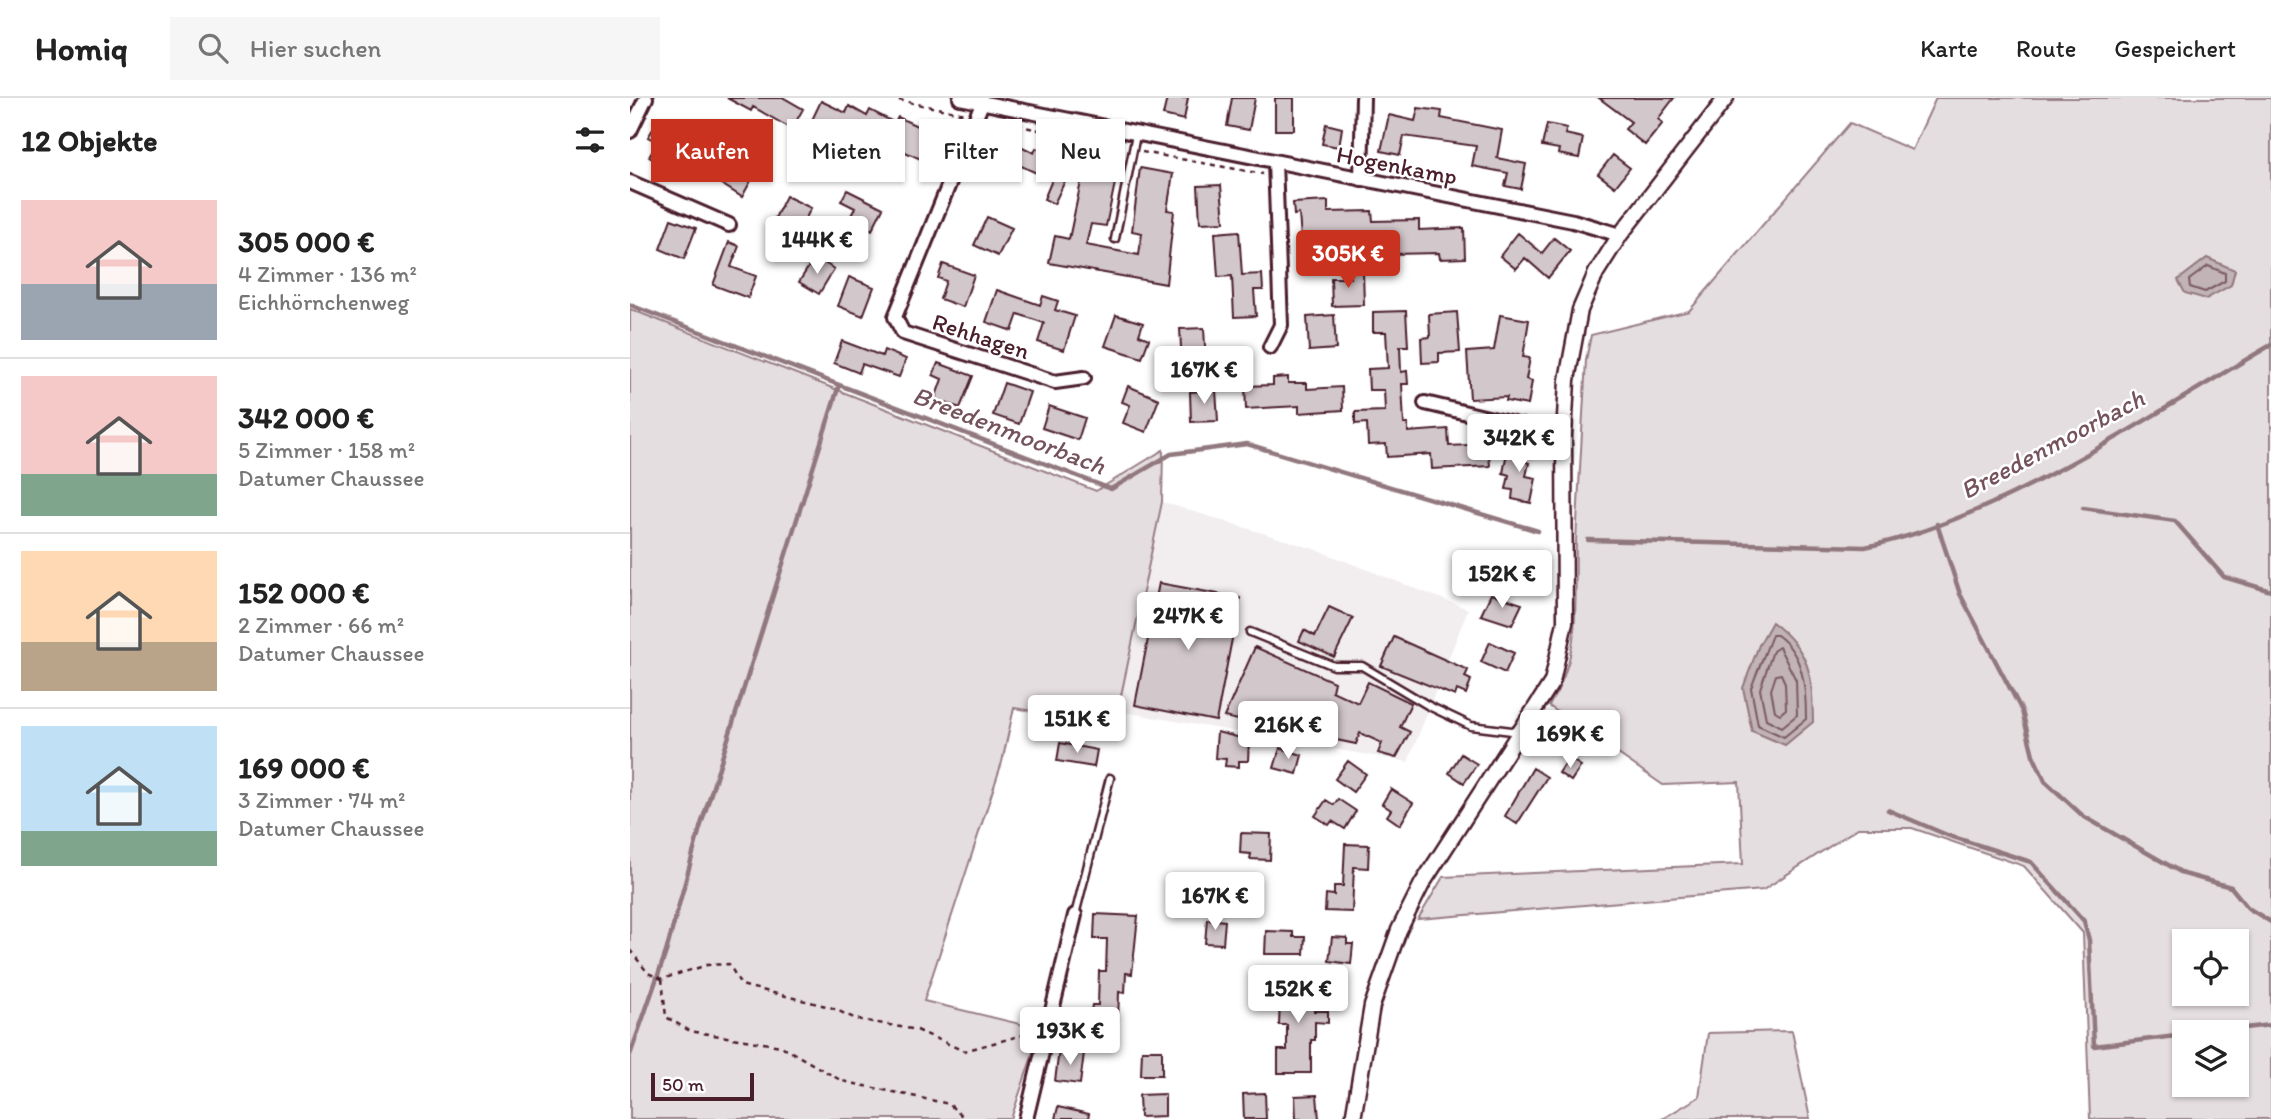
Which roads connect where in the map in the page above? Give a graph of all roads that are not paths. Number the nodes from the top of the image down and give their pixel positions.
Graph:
1 (646, 98) edge
2 (960, 98) edge
3 (1363, 98) edge
4 (1726, 98) edge
5 (982, 103) junction
6 (1016, 104) edge
7 (630, 131) edge
8 (1136, 135) junction
9 (1275, 162) junction
10 (1361, 179) junction
11 (630, 182) edge
12 (730, 225) dead end
13 (1620, 235) junction
14 (1115, 239) dead end
15 (1270, 346) dead end
16 (1084, 378) dead end
17 (1425, 403) dead end
18 (1564, 436) junction
19 (1250, 632) dead end
20 (1522, 733) junction
21 (1110, 778) dead end
22 (1075, 915) joint
23 (1026, 1119) edge
24 (1353, 1119) edge

1 - 7 street
2 - 5 street, Hogenkamp
3 - 10 street
4 - 13 street
5 - 6 street, Hogenkamp
5 - 16 street, Rehhagen
6 - 8 street, Hogenkamp
8 - 9 street, Hogenkamp
8 - 14 lane
9 - 10 street, Hogenkamp
9 - 15 street
10 - 13 street, Hogenkamp
11 - 12 street
13 - 18 street
17 - 18 street
18 - 20 street
19 - 20 lane
20 - 24 street
21 - 22 lane
22 - 23 street

